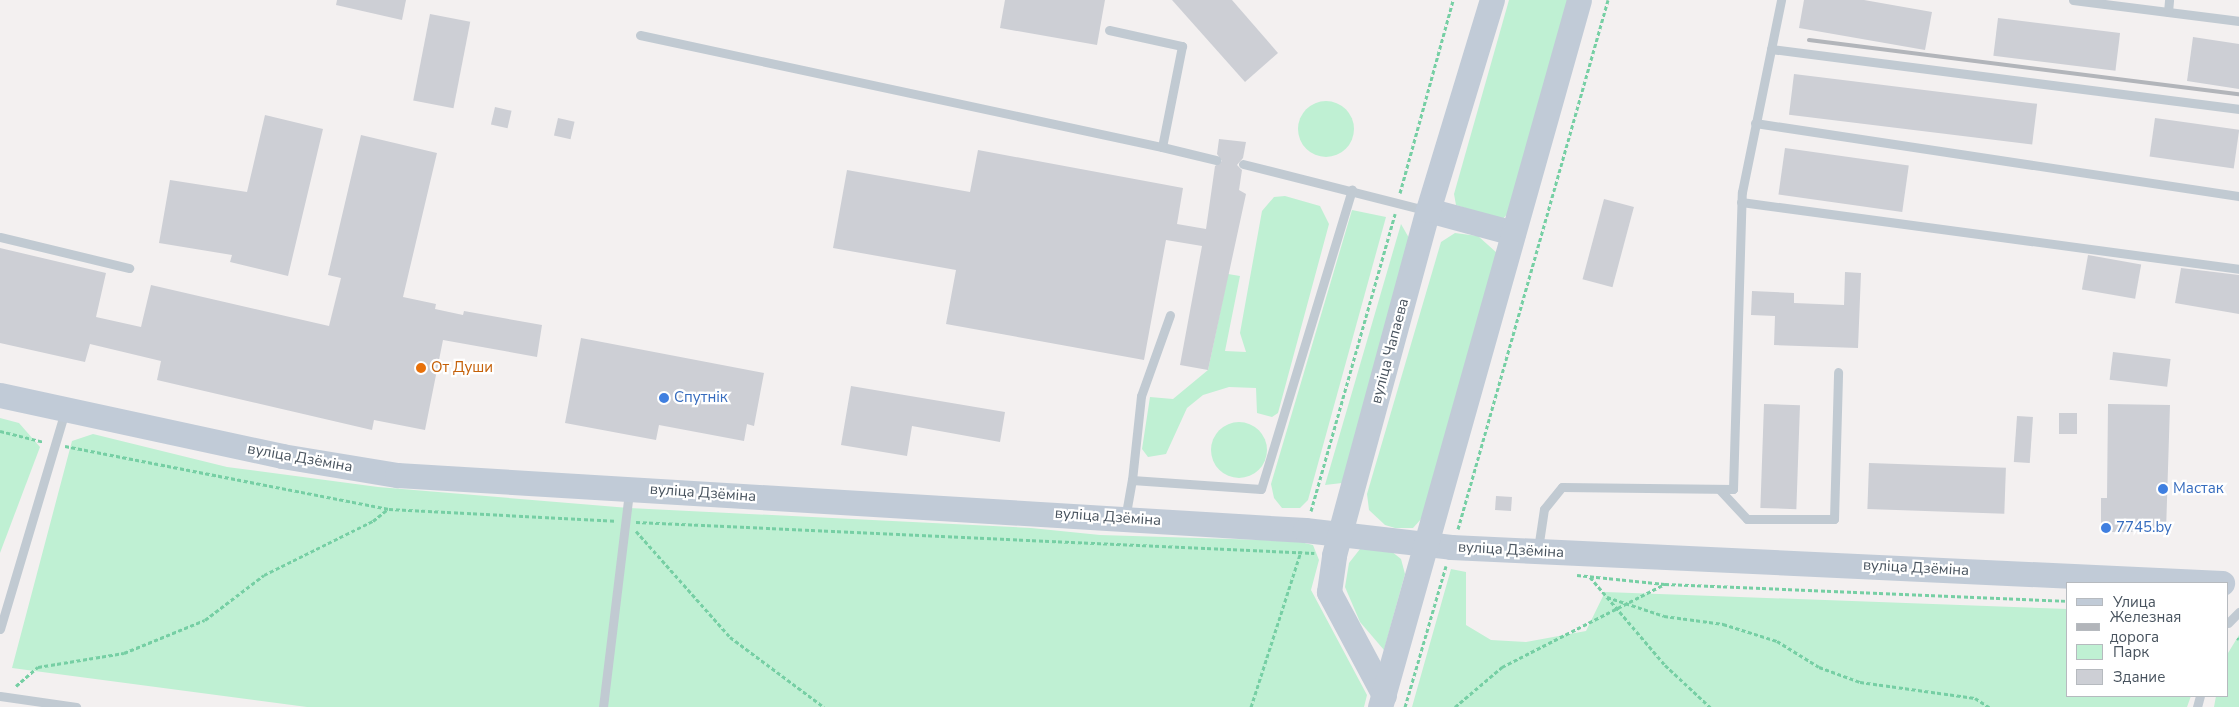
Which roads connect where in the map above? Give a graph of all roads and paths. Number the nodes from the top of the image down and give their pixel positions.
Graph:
1 (1453, 0) edge
2 (1492, 0) edge
3 (1579, 0) edge
4 (1608, 0) edge
5 (1781, 0) edge
6 (2073, 0) edge
7 (2169, 0) edge
8 (2168, 12) junction
9 (2239, 21) edge
10 (1109, 30) dead end
11 (640, 35) dead end
12 (1771, 49) junction
13 (2239, 109) edge
14 (1755, 123) junction
15 (1162, 147) junction
16 (1216, 160) dead end
17 (1242, 164) dead end
18 (1352, 190) junction
19 (2239, 196) edge
20 (1741, 202) junction
21 (1397, 204) junction
22 (1428, 210) junction
23 (1513, 233) junction
24 (0, 237) edge
25 (129, 268) dead end
26 (2239, 269) edge
27 (1170, 315) dead end
28 (1838, 372) dead end
29 (0, 395) edge
30 (66, 411) junction
31 (0, 431) edge
32 (56, 444) junction
33 (1132, 480) junction
34 (629, 488) junction
35 (1719, 489) junction
36 (388, 509) junction
37 (1126, 518) junction
38 (627, 521) junction
39 (1303, 541) junction
40 (1337, 544) junction
41 (1433, 550) junction
42 (1538, 552) junction
43 (1571, 574) dead end
44 (1590, 576) junction
45 (2160, 582) edge
46 (1665, 584) junction
47 (1607, 597) junction
48 (2066, 601) edge
49 (1630, 605) junction
50 (1617, 611) junction
51 (2239, 612) edge
52 (2229, 623) edge
53 (0, 629) edge
54 (1, 697) edge
55 (1390, 703) edge
56 (76, 707) edge
57 (603, 707) edge
58 (824, 707) edge
59 (1250, 707) edge
60 (1455, 707) edge
61 (1710, 707) edge
62 (1989, 707) edge

1 - 21 path
2 - 22 main road, вуліца Чапаева
3 - 23 main road
4 - 41 path
5 - 12 lane
6 - 8 lane
7 - 8 lane
8 - 9 lane
10 - 15 lane
11 - 15 lane
12 - 13 lane
12 - 14 lane
14 - 19 lane
14 - 20 lane
15 - 16 lane
17 - 18 lane
18 - 21 lane
18 - 33 lane
20 - 26 lane
20 - 35 lane
21 - 22 lane
21 - 39 path
22 - 23 main road
22 - 40 main road, вуліца Чапаева
23 - 41 main road
24 - 25 lane
27 - 33 lane
28 - 35 lane
29 - 30 main road, вуліца Дзёміна
30 - 32 lane
30 - 34 main road, вуліца Дзёміна
31 - 32 path
32 - 36 path
32 - 53 lane
33 - 37 lane
34 - 37 main road, вуліца Дзёміна
34 - 38 lane
35 - 42 lane
36 - 38 path
36 - 54 path
37 - 39 main road, вуліца Дзёміна
38 - 39 path
38 - 57 lane
38 - 58 path
39 - 40 main road, вуліца Дзёміна
39 - 40 path
39 - 59 path
40 - 41 main road, вуліца Дзёміна
40 - 55 main road, вуліца Чапаева
41 - 42 main road, вуліца Дзёміна
41 - 55 main road
41 - 55 path
42 - 45 main road, вуліца Дзёміна
43 - 44 path
44 - 46 path
44 - 47 path
46 - 48 path
46 - 49 path
47 - 49 path
47 - 50 path
49 - 50 path
49 - 62 path
50 - 60 path
50 - 61 path
51 - 52 lane
54 - 56 lane

